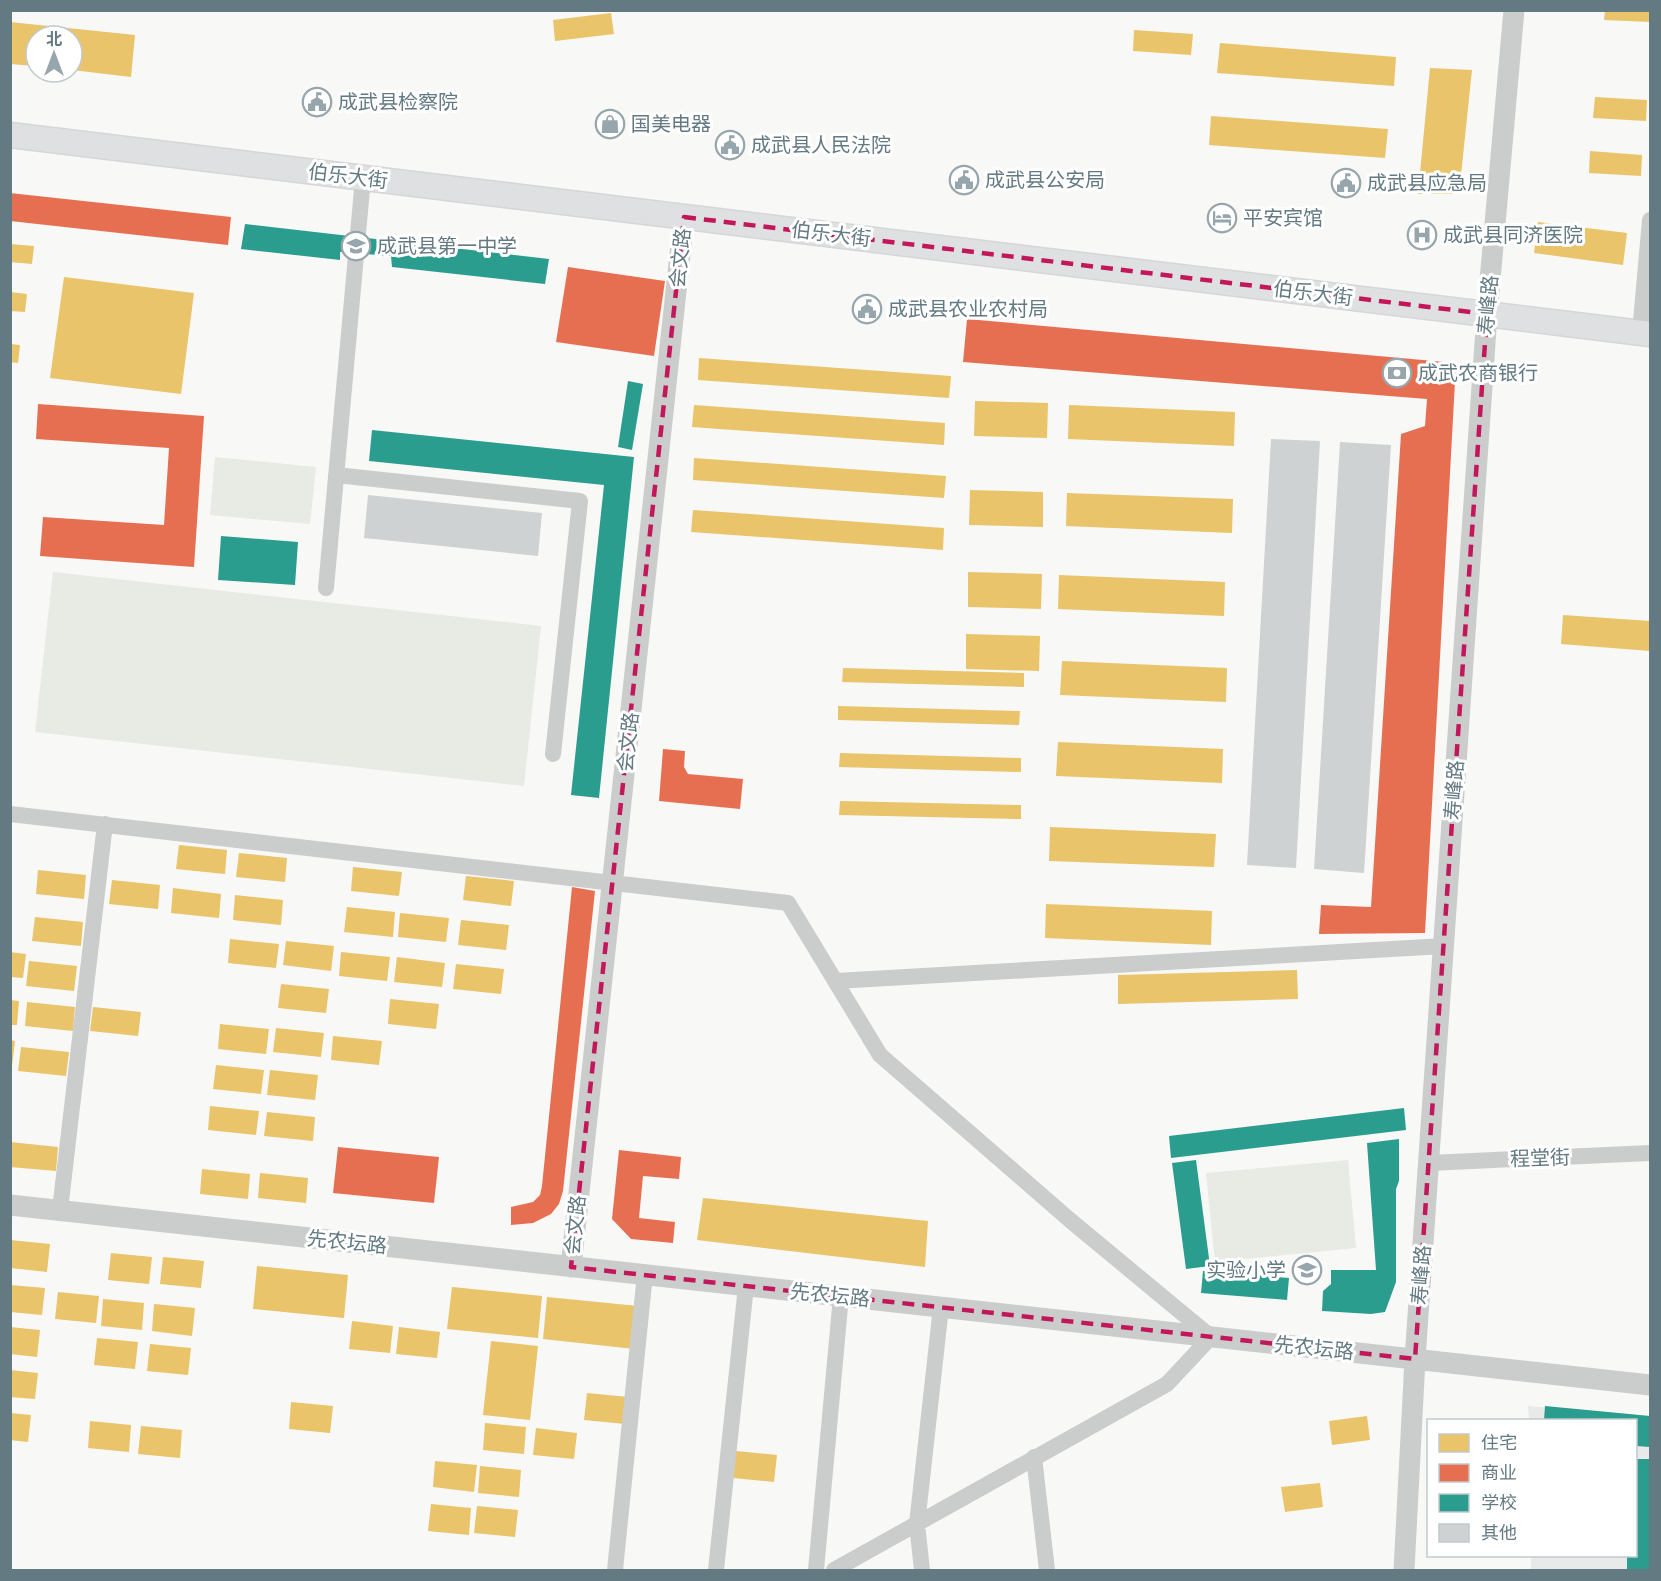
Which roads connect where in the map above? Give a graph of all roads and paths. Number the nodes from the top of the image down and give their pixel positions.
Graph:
1 (1514, 10) edge
2 (10, 135) edge
3 (363, 178) junction
4 (684, 217) junction
5 (1650, 220) edge
6 (1487, 314) junction
7 (1645, 333) edge
8 (336, 474) junction
9 (326, 588) dead end
10 (553, 754) dead end
11 (10, 814) edge
12 (105, 824) junction
13 (613, 881) junction
14 (1444, 946) junction
15 (836, 981) junction
16 (1650, 1154) edge
17 (1429, 1163) junction
18 (10, 1205) edge
19 (60, 1210) junction
20 (571, 1266) junction
21 (645, 1275) junction
22 (746, 1286) junction
23 (842, 1296) junction
24 (941, 1307) junction
25 (1211, 1337) junction
26 (1415, 1359) junction
27 (1650, 1385) edge
28 (1034, 1457) junction
29 (917, 1524) junction
30 (615, 1570) edge
31 (716, 1570) edge
32 (816, 1570) edge
33 (834, 1570) edge
34 (922, 1570) edge
35 (1047, 1570) edge
36 (1404, 1570) edge

1 - 6 street, 寿峰路
2 - 3 main road, 伯乐大街
3 - 4 main road, 伯乐大街
3 - 8 street
4 - 6 main road, 伯乐大街
4 - 13 street, 会文路
5 - 7 street
6 - 7 main road, 伯乐大街
6 - 14 street, 寿峰路
8 - 9 street
8 - 10 street
11 - 12 street
12 - 13 street
12 - 19 street
13 - 15 street
13 - 20 street, 会文路
14 - 15 street
14 - 17 street, 寿峰路
15 - 25 street
16 - 17 street, 程堂街
17 - 26 street, 寿峰路
18 - 19 street, 先农坛路
19 - 20 street, 先农坛路
20 - 21 street, 先农坛路
21 - 22 street, 先农坛路
21 - 30 street
22 - 23 street, 先农坛路
22 - 31 street
23 - 24 street, 先农坛路
23 - 32 street
24 - 25 street, 先农坛路
24 - 29 street
25 - 26 street, 先农坛路
25 - 28 street
26 - 27 street, 先农坛路
26 - 36 street, 寿峰路
28 - 29 street
28 - 35 street
29 - 33 street
29 - 34 street

